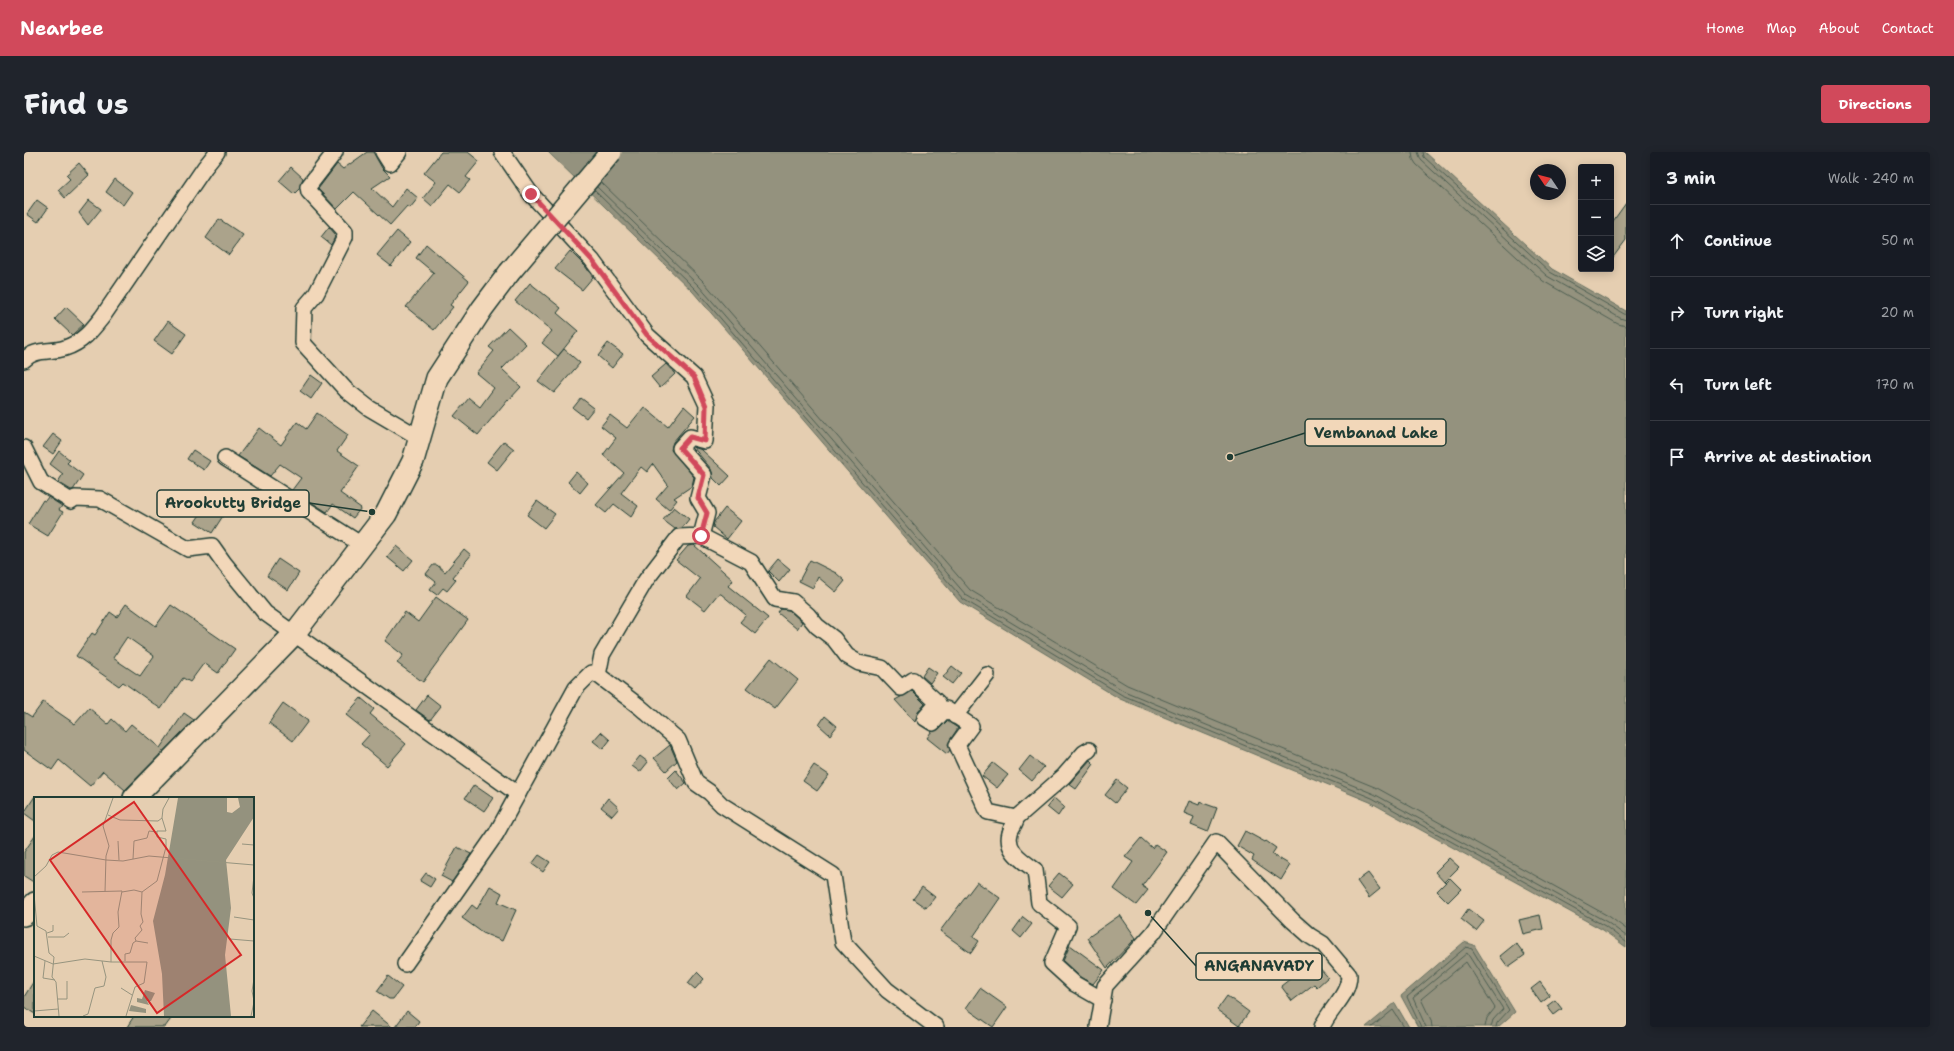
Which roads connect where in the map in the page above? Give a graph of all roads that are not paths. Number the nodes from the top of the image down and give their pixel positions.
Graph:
1 (217, 152) edge
2 (335, 152) edge
3 (383, 152) edge
4 (399, 152) edge
5 (502, 152) edge
6 (611, 152) edge
7 (24, 360) edge
8 (420, 438) junction
9 (24, 448) edge
10 (225, 458) dead end
11 (701, 536) junction
12 (362, 545) junction
13 (294, 634) junction
14 (598, 675) junction
15 (987, 675) dead end
16 (955, 716) junction
17 (1089, 750) dead end
18 (518, 794) junction
19 (135, 797) edge
20 (1016, 818) junction
21 (34, 904) edge
22 (24, 915) edge
23 (405, 964) dead end
24 (1103, 1000) junction
25 (936, 1027) edge
26 (1098, 1027) edge
27 (1322, 1027) edge

1 - 7 street
2 - 8 street
3 - 4 street
5 - 11 street
6 - 8 main road, bridge
8 - 12 main road
9 - 13 street
10 - 12 street
11 - 14 street
11 - 16 street
12 - 13 main road
13 - 18 street
13 - 19 main road
14 - 18 street
14 - 25 street
15 - 16 street
16 - 20 street
17 - 20 street
18 - 23 street
20 - 24 street
21 - 22 main road
24 - 26 street
24 - 27 street

